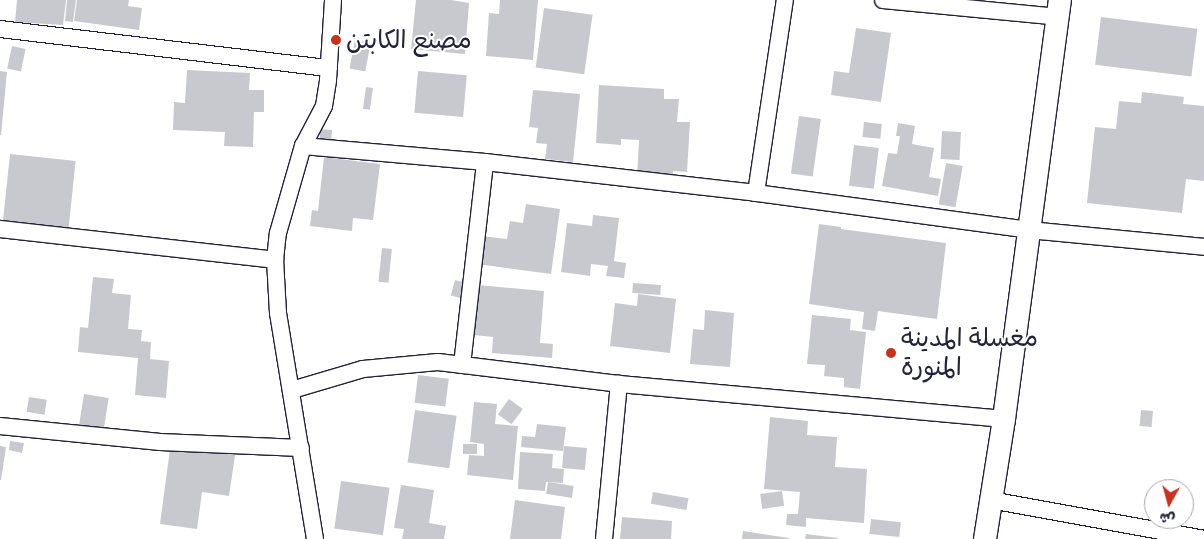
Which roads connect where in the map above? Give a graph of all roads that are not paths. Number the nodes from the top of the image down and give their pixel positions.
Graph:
1 (333, 0) edge
2 (785, 0) edge
3 (883, 0) edge
4 (1059, 8) edge
5 (0, 29) edge
6 (329, 68) junction
7 (303, 146) junction
8 (485, 162) junction
9 (756, 194) junction
10 (0, 229) edge
11 (1029, 230) junction
12 (1204, 247) edge
13 (275, 260) junction
14 (462, 365) junction
15 (619, 384) junction
16 (292, 390) junction
17 (1004, 420) junction
18 (0, 426) edge
19 (301, 448) junction
20 (990, 500) junction
21 (315, 539) edge
22 (604, 539) edge
23 (985, 539) edge
24 (1204, 539) edge

1 - 6 street
2 - 9 street
3 - 4 street
4 - 11 street
5 - 6 street
6 - 7 street
7 - 8 street
7 - 13 street
8 - 9 street
8 - 14 street
9 - 11 street
10 - 13 street
11 - 12 street
11 - 17 street
13 - 16 street
14 - 15 street
14 - 16 street
15 - 17 street
15 - 22 street
16 - 19 street
17 - 20 street
18 - 19 street
19 - 21 street
20 - 23 street
20 - 24 street

